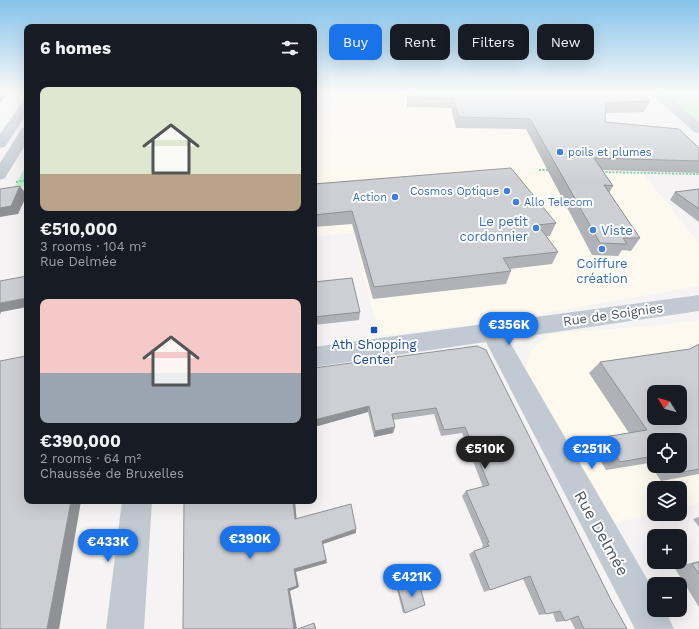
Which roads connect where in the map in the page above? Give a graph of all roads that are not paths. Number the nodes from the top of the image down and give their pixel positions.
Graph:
1 (15, 121) edge
2 (690, 121) edge
3 (12, 126) junction
4 (24, 126) edge
5 (699, 129) edge
6 (24, 136) edge
7 (0, 144) edge
8 (0, 175) edge
9 (699, 303) edge
10 (492, 331) junction
11 (317, 357) edge
12 (137, 504) edge
13 (125, 629) edge
14 (655, 629) edge

1 - 3 street
2 - 5 street
3 - 4 street
3 - 7 street
6 - 8 street
9 - 10 street, Rue de Soignies
10 - 11 street, Rue de Soignies
10 - 14 street, Rue Delmée
12 - 13 street

